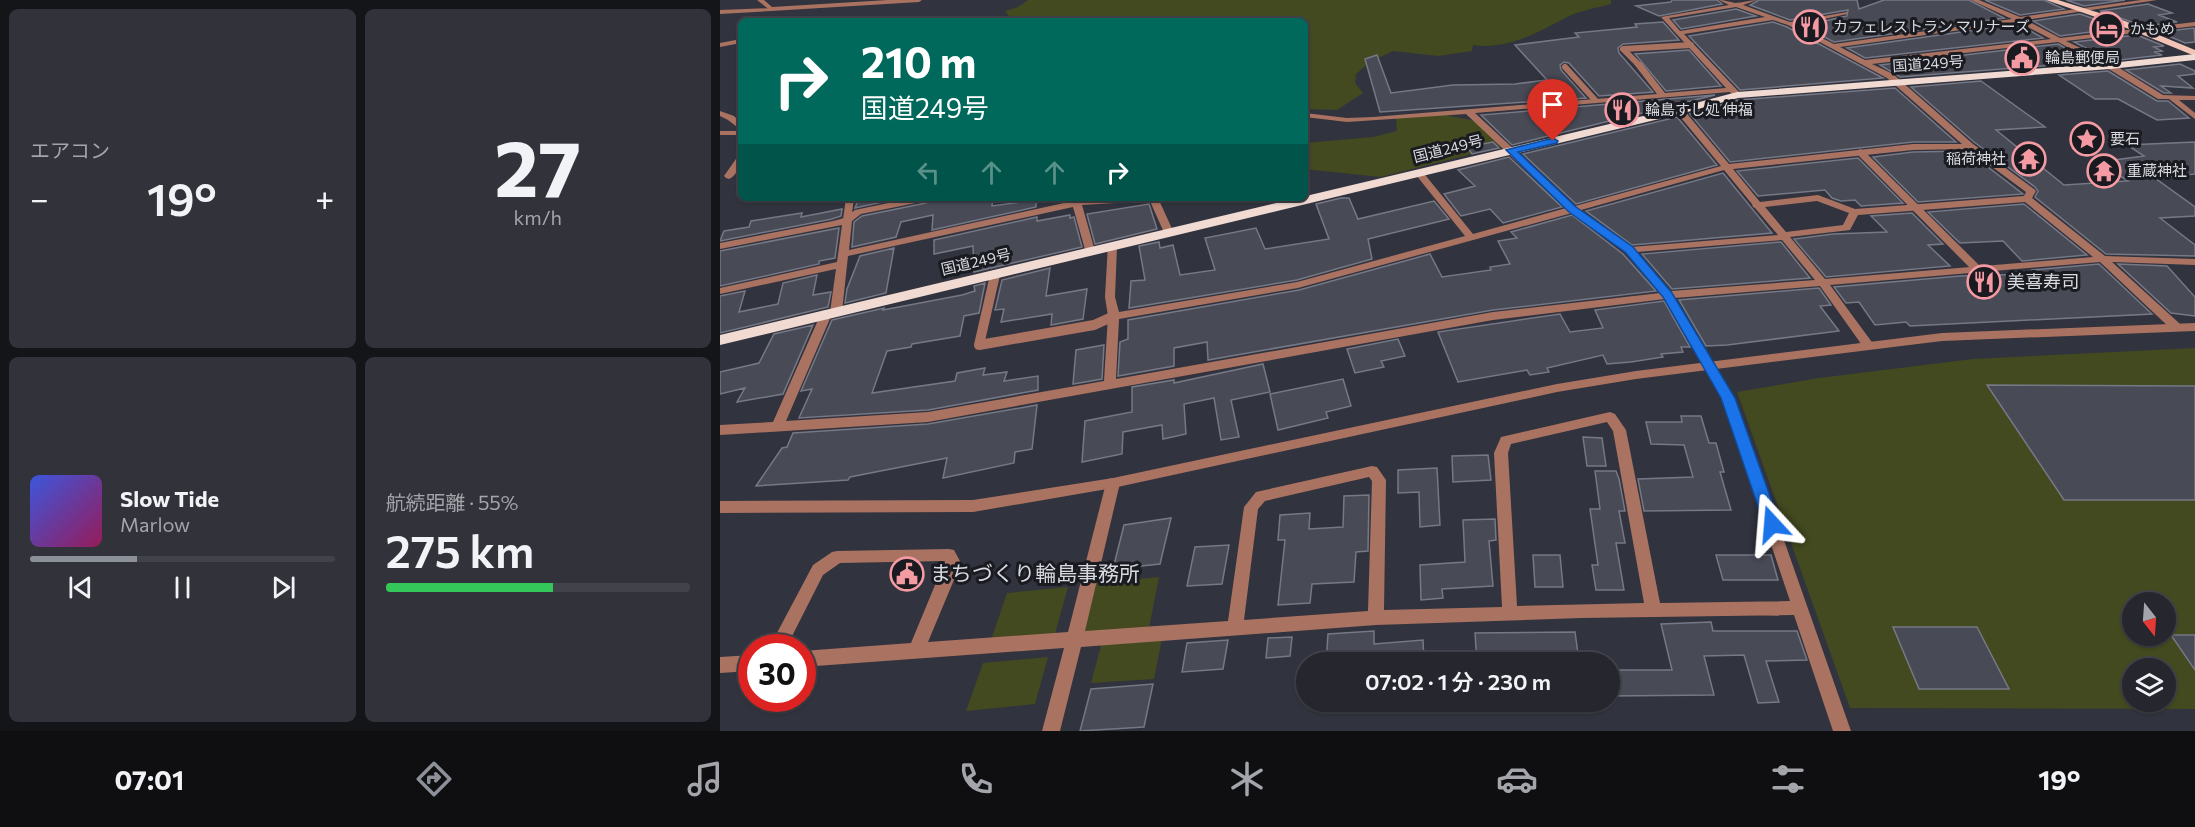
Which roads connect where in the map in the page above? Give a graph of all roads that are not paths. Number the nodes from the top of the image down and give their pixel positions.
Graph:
1 (760, 0) edge
2 (919, 0) edge
3 (1722, 0) edge
4 (1754, 0) edge
5 (1974, 0) edge
6 (2050, 0) edge
7 (2096, 0) edge
8 (2154, 0) edge
9 (1738, 5) junction
10 (2106, 5) junction
11 (771, 9) junction
12 (2084, 9) junction
13 (720, 12) edge
14 (1845, 13) dead end
15 (1776, 18) junction
16 (2018, 19) junction
17 (1790, 24) junction
18 (2195, 24) edge
19 (2141, 30) junction
20 (1678, 33) junction
21 (2057, 39) junction
22 (738, 42) edge
23 (720, 45) edge
24 (1690, 45) junction
25 (1835, 46) junction
26 (2195, 53) edge
27 (2195, 57) edge
28 (1865, 62) junction
29 (1638, 64) joint
30 (2110, 66) junction
31 (1565, 67) dead end
32 (1900, 82) junction
33 (1734, 92) junction
34 (1662, 95) junction
35 (2171, 97) junction
36 (2195, 98) edge
37 (1595, 100) junction
38 (1468, 111) junction
39 (1680, 111) junction
40 (720, 113) edge
41 (1308, 115) edge
42 (2195, 117) edge
43 (738, 125) edge
44 (720, 133) edge
45 (738, 133) edge
46 (1970, 146) junction
47 (1511, 150) junction
48 (1860, 152) junction
49 (738, 162) edge
50 (1726, 167) junction
51 (1419, 173) junction
52 (729, 176) dead end
53 (2027, 199) junction
54 (1308, 200) edge
55 (849, 201) edge
56 (911, 201) edge
57 (1071, 201) edge
58 (1096, 201) edge
59 (1153, 201) edge
60 (1302, 201) edge
61 (1077, 202) junction
62 (1756, 205) junction
63 (1913, 207) junction
64 (1573, 209) junction
65 (1854, 212) junction
66 (847, 220) junction
67 (1169, 233) junction
68 (1784, 236) junction
69 (1471, 237) junction
70 (720, 246) edge
71 (1113, 246) junction
72 (1629, 250) junction
73 (1090, 251) junction
74 (844, 259) junction
75 (2102, 259) junction
76 (2195, 262) edge
77 (1978, 270) junction
78 (995, 275) junction
79 (1823, 283) junction
80 (720, 291) edge
81 (1668, 296) junction
82 (831, 313) junction
83 (1114, 316) junction
84 (2175, 326) junction
85 (2195, 327) edge
86 (720, 340) edge
87 (1868, 345) junction
88 (1708, 367) junction
89 (1110, 385) junction
90 (777, 427) junction
91 (720, 430) edge
92 (1113, 483) junction
93 (720, 507) edge
94 (1801, 608) junction
95 (1653, 610) junction
96 (1510, 614) junction
97 (1376, 618) junction
98 (1235, 626) junction
99 (784, 634) edge
100 (1076, 639) junction
101 (917, 649) junction
102 (816, 658) edge
103 (738, 664) edge
104 (720, 665) edge
105 (1051, 731) edge
106 (1842, 731) edge

1 - 11 street
2 - 11 street
3 - 9 street
4 - 9 street
5 - 16 street
6 - 12 main road
7 - 10 street
8 - 10 street
9 - 15 street
9 - 20 street
10 - 12 street
11 - 13 street
12 - 16 street
12 - 19 main road
14 - 17 street
15 - 17 street
15 - 20 street
16 - 21 street
16 - 25 street
17 - 25 street
18 - 19 street
19 - 21 street
19 - 26 main road
20 - 24 street
21 - 28 street
21 - 30 street
22 - 23 street
24 - 29 lane
24 - 33 street
25 - 28 street
27 - 30 highway, 国道249号
28 - 32 street
29 - 34 street
30 - 32 highway, 国道249号
30 - 35 street
31 - 37 lane
32 - 33 highway, 国道249号
32 - 46 street
33 - 34 street
33 - 39 highway, 国道249号
34 - 37 street
35 - 36 street
35 - 42 street
37 - 38 street
38 - 41 street
38 - 47 street
39 - 47 highway, 国道249号
39 - 50 street
40 - 43 street
44 - 45 street
46 - 48 street
46 - 53 street
47 - 51 highway, 国道249号
47 - 64 street
48 - 50 street
48 - 63 street
49 - 52 street
50 - 62 street
50 - 64 street
51 - 54 highway, 国道249号
51 - 69 street
53 - 63 street
53 - 75 street
55 - 66 lane
56 - 66 street
57 - 61 street
58 - 61 street
59 - 67 street
60 - 67 highway, 国道249号
61 - 73 street
61 - 74 street
62 - 65 street
62 - 68 street
63 - 65 street
63 - 77 street
64 - 69 street
64 - 72 street
65 - 68 street
66 - 70 street
66 - 74 street
67 - 71 highway, 国道249号
68 - 72 street
68 - 79 street
69 - 83 street
71 - 73 highway, 国道249号
71 - 83 street
72 - 81 street
73 - 78 highway, 国道249号
74 - 80 street
74 - 82 street
75 - 76 street
75 - 77 street
75 - 84 street
77 - 79 street
78 - 82 highway, 国道249号
78 - 83 lane
79 - 81 street
79 - 87 street
81 - 88 street
81 - 89 street
82 - 86 highway, 国道249号
82 - 90 street
83 - 89 street
84 - 85 street
84 - 87 street
87 - 88 street
88 - 92 street
88 - 94 street
89 - 90 street
90 - 91 street
92 - 93 street
92 - 100 street
94 - 95 street
94 - 106 street
95 - 96 street
95 - 96 street
96 - 97 street
97 - 98 street
97 - 98 street
98 - 100 street
99 - 101 street
100 - 101 street
100 - 105 street
101 - 102 street
103 - 104 street

